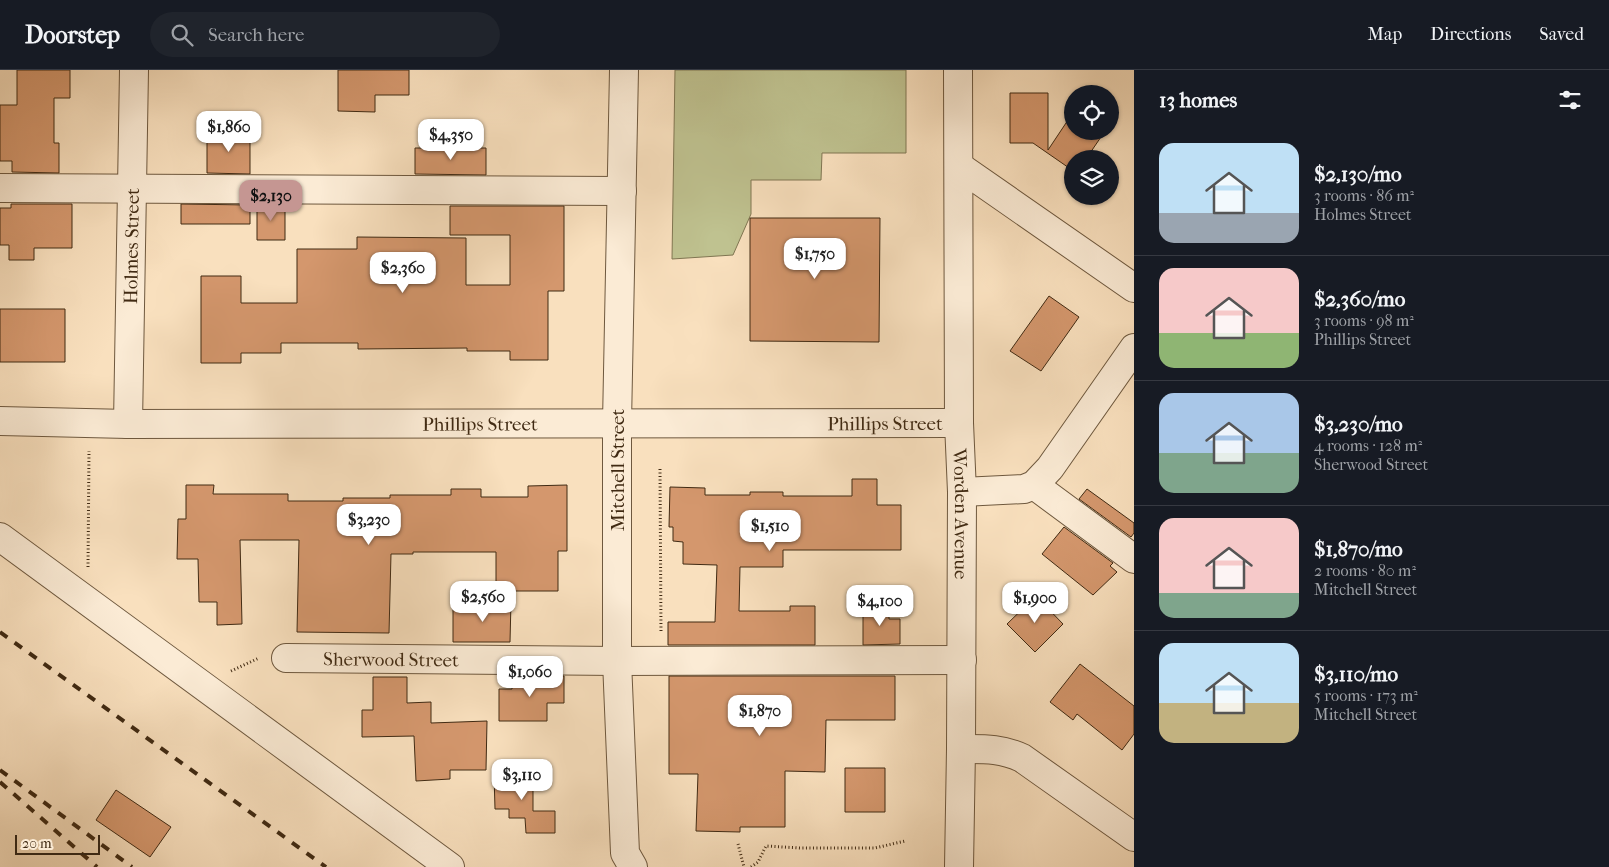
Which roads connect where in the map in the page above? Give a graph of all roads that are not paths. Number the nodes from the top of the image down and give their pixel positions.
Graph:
1 (134, 70) edge
2 (624, 70) edge
3 (958, 70) edge
4 (960, 167) junction
5 (0, 188) edge
6 (132, 188) junction
7 (622, 191) junction
8 (1134, 288) edge
9 (1134, 348) edge
10 (0, 421) edge
11 (617, 422) junction
12 (959, 422) junction
13 (128, 424) junction
14 (1034, 485) junction
15 (962, 492) junction
16 (0, 537) edge
17 (1134, 559) edge
18 (286, 658) road end
19 (962, 660) junction
20 (617, 661) junction
21 (962, 750) junction
22 (1134, 837) edge
23 (450, 867) edge
24 (632, 867) edge
25 (959, 867) edge

1 - 6 street, Holmes Street
2 - 7 street, Mitchell Street
3 - 4 street, Worden Avenue
4 - 8 street
4 - 12 street, Worden Avenue
5 - 6 street
6 - 7 street
6 - 13 street, Holmes Street
7 - 11 street, Mitchell Street
9 - 14 street
10 - 13 street, Phillips Street
11 - 12 street, Phillips Street
11 - 13 street, Phillips Street
11 - 20 street, Mitchell Street
12 - 15 street, Worden Avenue
14 - 15 street
14 - 17 street
15 - 19 street, Worden Avenue
16 - 23 street
18 - 20 street, Sherwood Street
19 - 20 street, Sherwood Street
19 - 21 street, Worden Avenue
20 - 24 street, Mitchell Street
21 - 22 street
21 - 25 street, Worden Avenue

